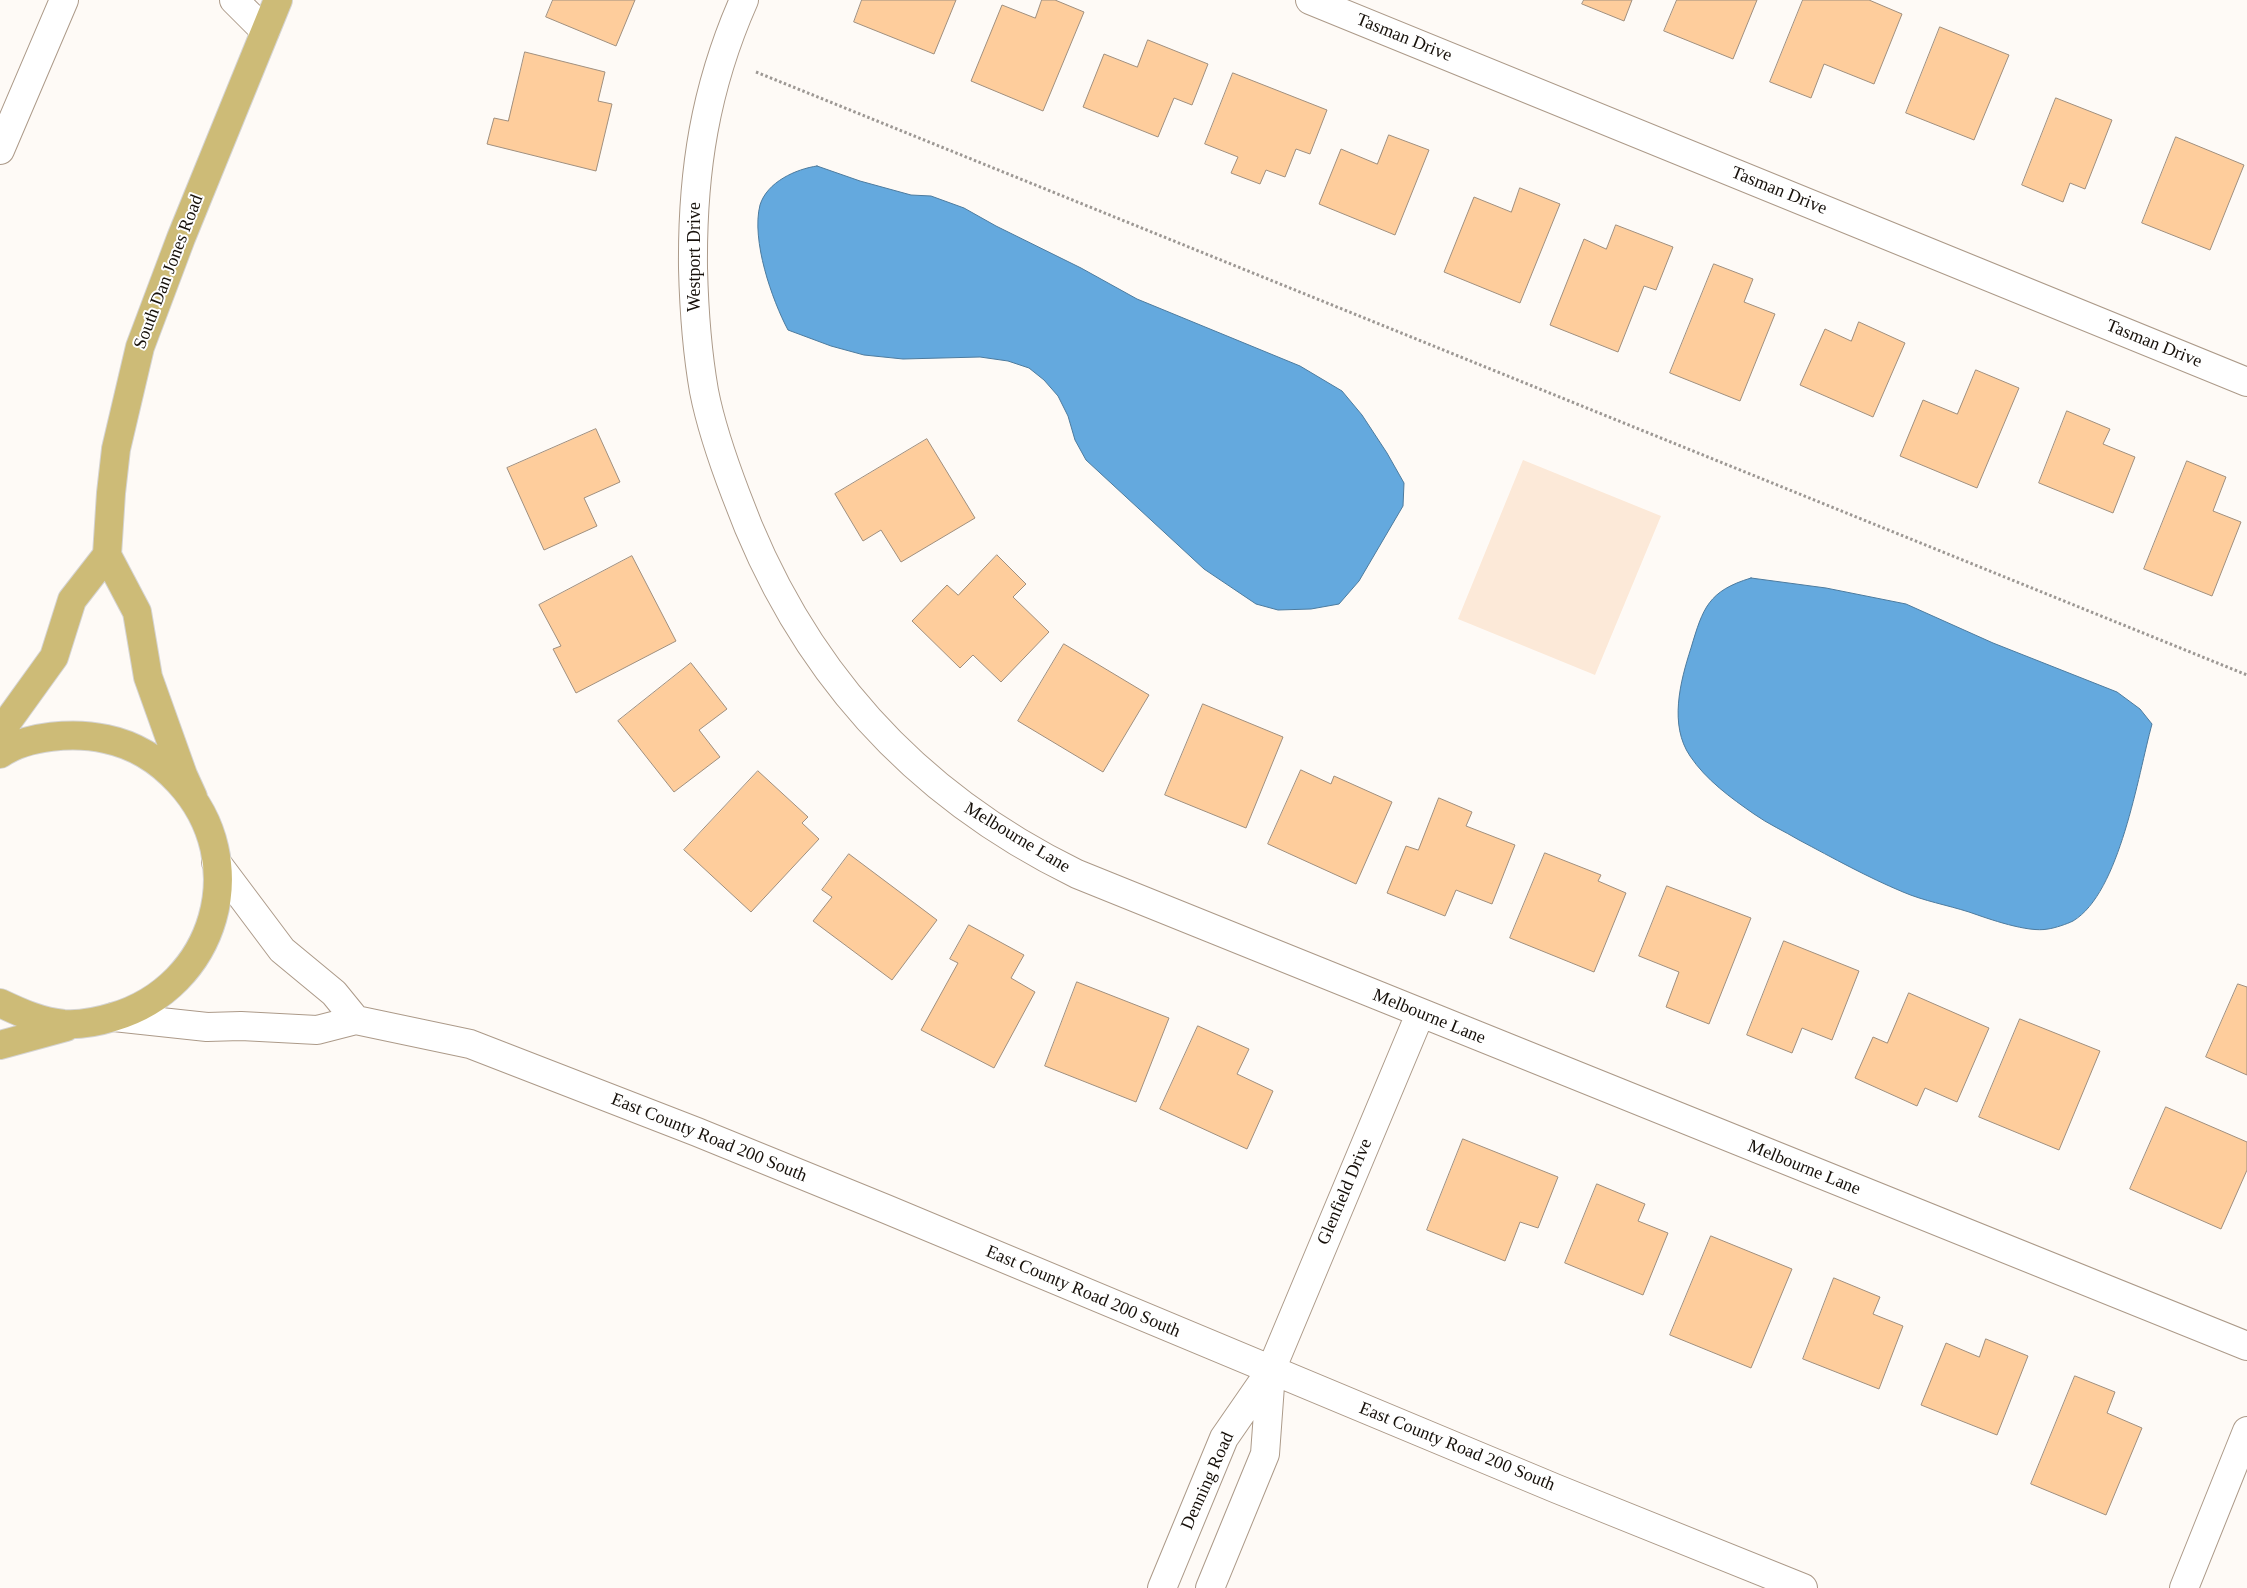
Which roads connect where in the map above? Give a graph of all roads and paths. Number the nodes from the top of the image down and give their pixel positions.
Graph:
1 (64, 0) edge
2 (234, 0) edge
3 (278, 0) edge
4 (744, 0) edge
5 (1310, 0) edge
6 (266, 31) junction
7 (721, 58) junction
8 (0, 150) edge
9 (2247, 382) edge
10 (743, 515) joint
11 (107, 555) junction
12 (2247, 675) edge
13 (0, 732) edge
14 (0, 754) edge
15 (193, 798) junction
16 (216, 862) junction
17 (0, 1003) edge
18 (1420, 1014) junction
19 (114, 1017) junction
20 (356, 1020) junction
21 (82, 1023) junction
22 (0, 1045) edge
23 (2247, 1346) edge
24 (1271, 1370) junction
25 (2247, 1431) edge
26 (1162, 1588) edge
27 (1210, 1588) edge
28 (1803, 1588) edge
29 (2184, 1588) edge

1 - 8 street
2 - 6 street
3 - 6 main road, South Dan Jones Road
4 - 7 street, Westport Drive
5 - 9 street, Tasman Drive
6 - 11 main road, South Dan Jones Road
7 - 10 street, Westport Drive
7 - 12 path
10 - 18 street, Melbourne Lane
11 - 13 main road
11 - 15 main road
14 - 15 main road
15 - 16 main road
16 - 19 main road
16 - 20 street
17 - 21 main road
18 - 23 street, Melbourne Lane
18 - 24 street, Glenfield Drive
19 - 20 street, East County Road 200 South
19 - 21 main road
20 - 24 street, East County Road 200 South
21 - 22 main road
24 - 26 street, Denning Road
24 - 27 street
24 - 28 street, East County Road 200 South
25 - 29 street

